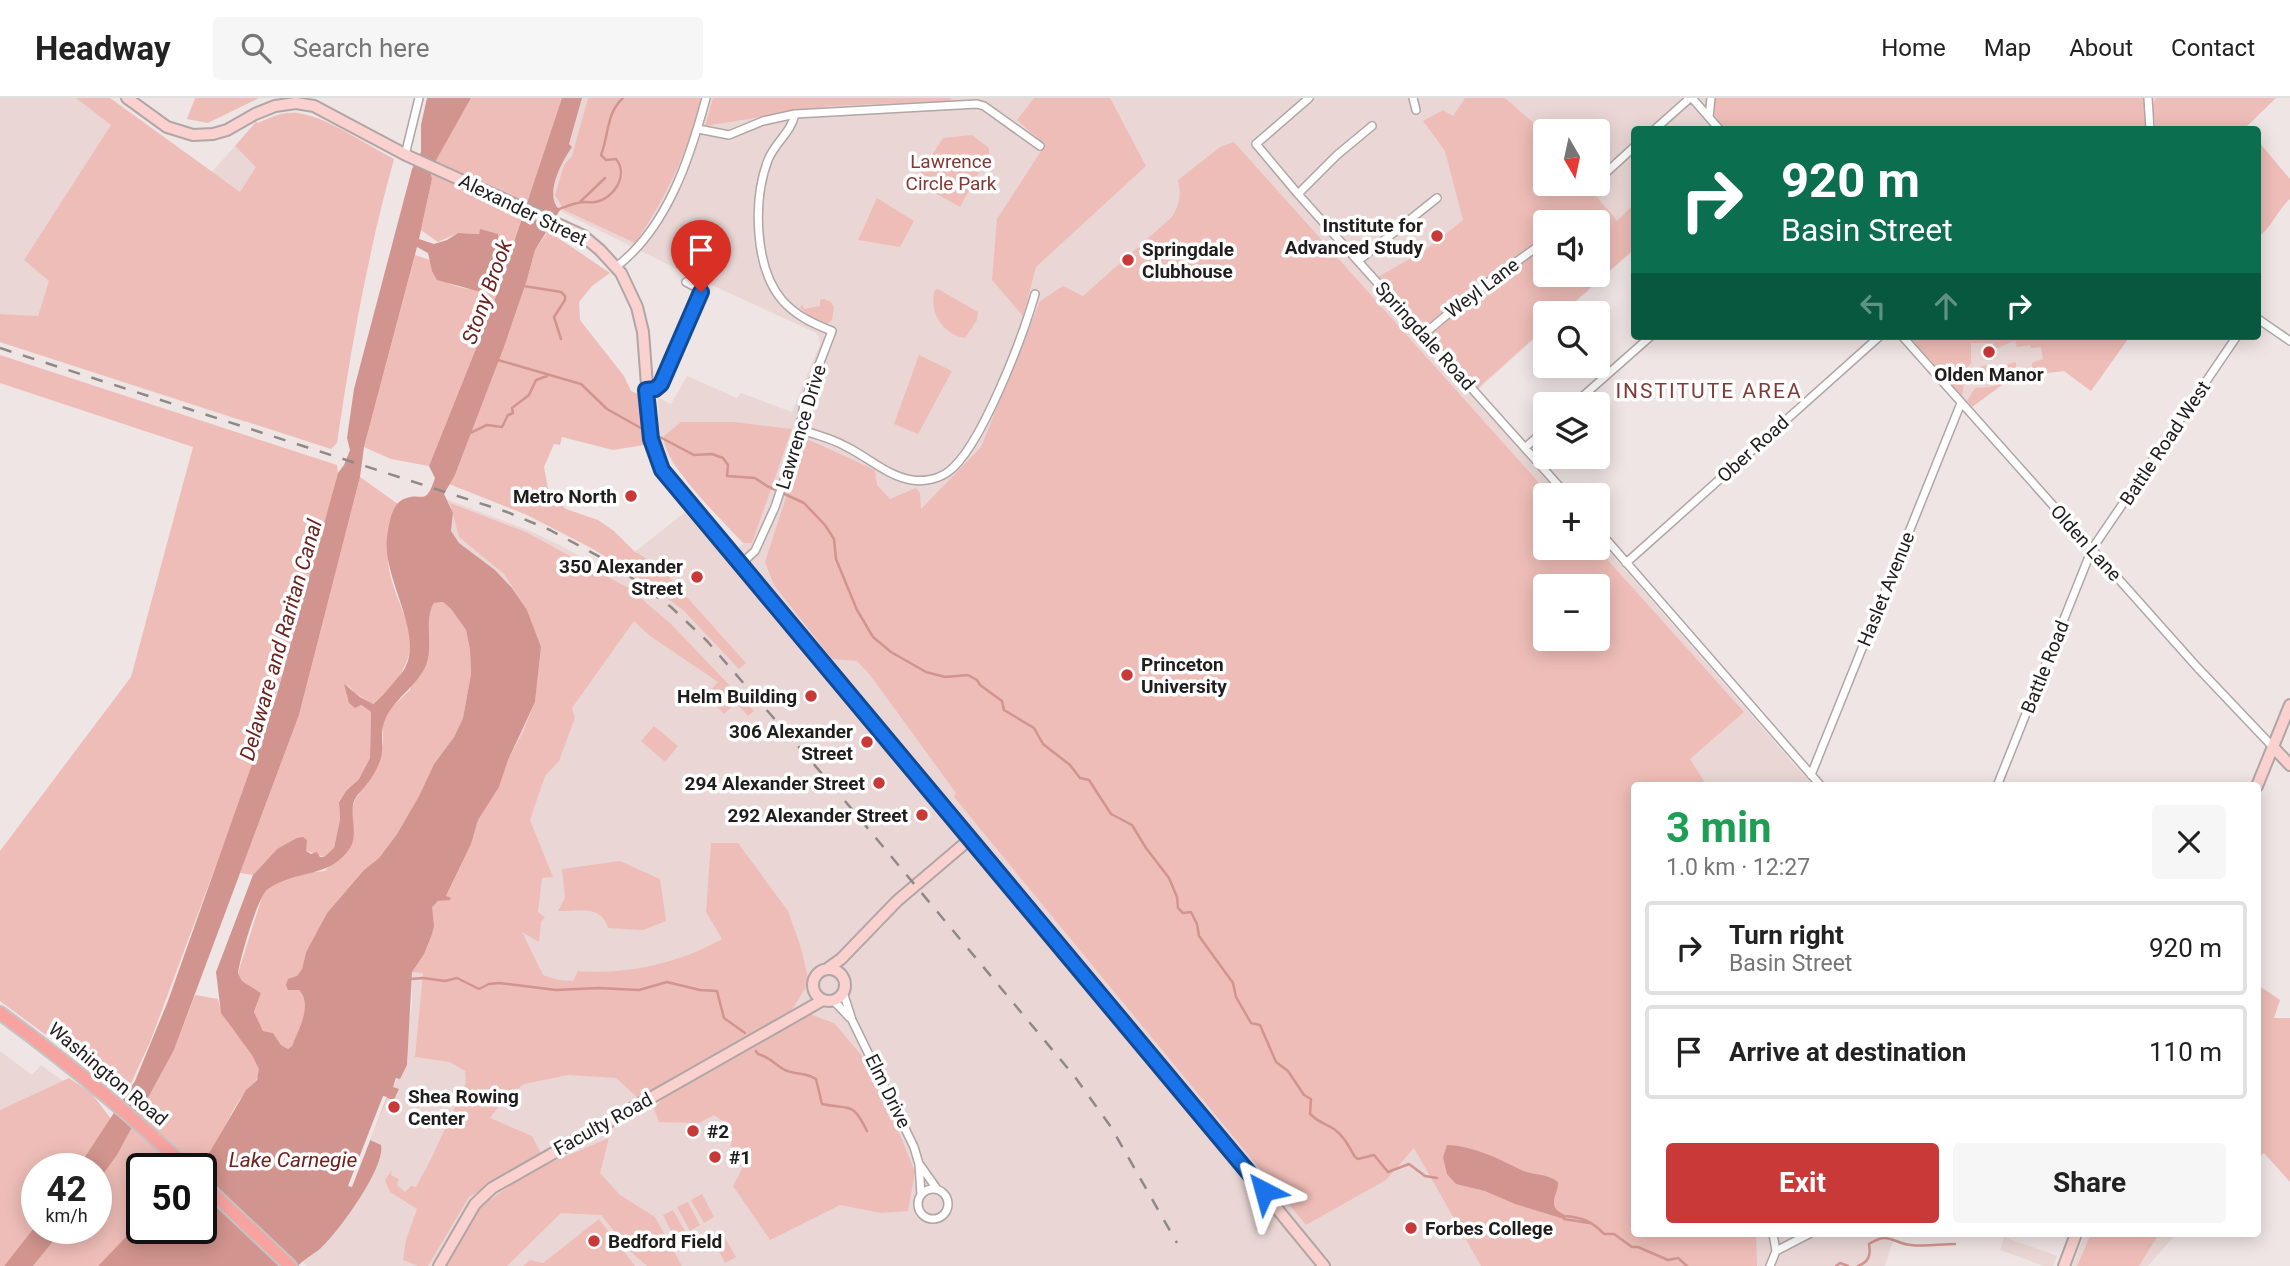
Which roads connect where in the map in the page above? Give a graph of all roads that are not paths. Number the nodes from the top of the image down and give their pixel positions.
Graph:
1 (127, 98) edge
2 (419, 98) edge
3 (706, 98) edge
4 (1309, 98) edge
5 (1413, 98) edge
6 (1691, 98) edge
7 (1711, 98) edge
8 (2148, 98) edge
9 (1416, 110) dead end
10 (795, 114) junction
11 (1709, 117) junction
12 (1372, 126) dead end
13 (1659, 126) edge
14 (1717, 126) edge
15 (2150, 126) edge
16 (698, 129) junction
17 (1040, 146) dead end
18 (1631, 150) edge
19 (410, 157) junction
20 (1610, 169) edge
21 (1298, 194) junction
22 (1437, 198) dead end
23 (1533, 250) edge
24 (1358, 261) junction
25 (616, 267) junction
26 (686, 282) dead end
27 (1035, 294) dead end
28 (2261, 321) edge
29 (1424, 334) junction
30 (1646, 340) edge
31 (1876, 340) edge
32 (1906, 340) edge
33 (2234, 340) edge
34 (2290, 341) edge
35 (646, 390) junction
36 (1588, 392) edge
37 (1961, 403) junction
38 (800, 429) junction
39 (1533, 441) edge
40 (1526, 447) junction
41 (1557, 483) edge
42 (1610, 544) edge
43 (2092, 549) junction
44 (742, 563) junction
45 (1626, 563) junction
46 (2290, 705) edge
47 (2273, 747) junction
48 (2290, 765) edge
49 (1811, 775) junction
50 (1817, 782) edge
51 (1999, 782) edge
52 (2259, 782) edge
53 (970, 838) junction
54 (858, 942) junction
55 (827, 969) junction
56 (843, 979) junction
57 (813, 988) junction
58 (843, 992) junction
59 (828, 1000) junction
60 (0, 1013) edge
61 (797, 1013) junction
62 (852, 1020) junction
63 (171, 1153) edge
64 (919, 1164) junction
65 (939, 1190) junction
66 (921, 1195) junction
67 (217, 1197) edge
68 (1774, 1237) edge
69 (1803, 1237) edge
70 (2075, 1237) edge
71 (1776, 1251) junction
72 (1323, 1265) edge
73 (289, 1266) edge
74 (439, 1266) edge
75 (1770, 1266) edge
76 (2064, 1266) edge

1 - 19 main road, Alexander Street
2 - 19 street
3 - 16 street
4 - 21 street, Springdale Road
5 - 9 street
6 - 11 street
6 - 13 street
7 - 11 street
8 - 15 street
10 - 16 street
10 - 17 street
10 - 38 street, Lawrence Drive
11 - 14 street
12 - 21 street
16 - 25 street
18 - 20 street
19 - 25 main road, Alexander Street
21 - 24 street, Springdale Road
22 - 24 street
23 - 29 street, Weyl Lane
24 - 29 street, Springdale Road
25 - 35 main road, Alexander Street
26 - 35 street
27 - 38 street
28 - 34 street
29 - 40 street, Springdale Road
30 - 36 street
31 - 45 street, Ober Road
32 - 37 street, Olden Lane
33 - 43 street, Battle Road West
35 - 44 main road, Alexander Street
37 - 43 street, Olden Lane
37 - 49 street, Haslet Avenue
38 - 44 street, Lawrence Drive
39 - 40 street
40 - 41 street, Springdale Road
42 - 45 street
43 - 47 street, Olden Lane
43 - 51 street, Battle Road
44 - 53 main road, Alexander Street
45 - 49 street
46 - 47 main road
47 - 48 main road
47 - 52 main road
49 - 50 street
53 - 54 main road
53 - 72 main road, Alexander Street
54 - 55 main road
54 - 56 main road
55 - 56 main road
55 - 57 main road
56 - 58 main road
57 - 59 main road
57 - 61 main road, Faculty Road
58 - 59 main road
58 - 62 street, Elm Drive
59 - 61 main road, Faculty Road
59 - 62 street, Elm Drive
60 - 63 main road, Washington Road
61 - 74 main road, Faculty Road
62 - 64 street, Elm Drive
64 - 65 street, Elm Drive
64 - 66 street, Elm Drive
65 - 66 street
65 - 66 street
67 - 73 main road
68 - 71 street
69 - 71 street
70 - 76 main road
71 - 75 street

